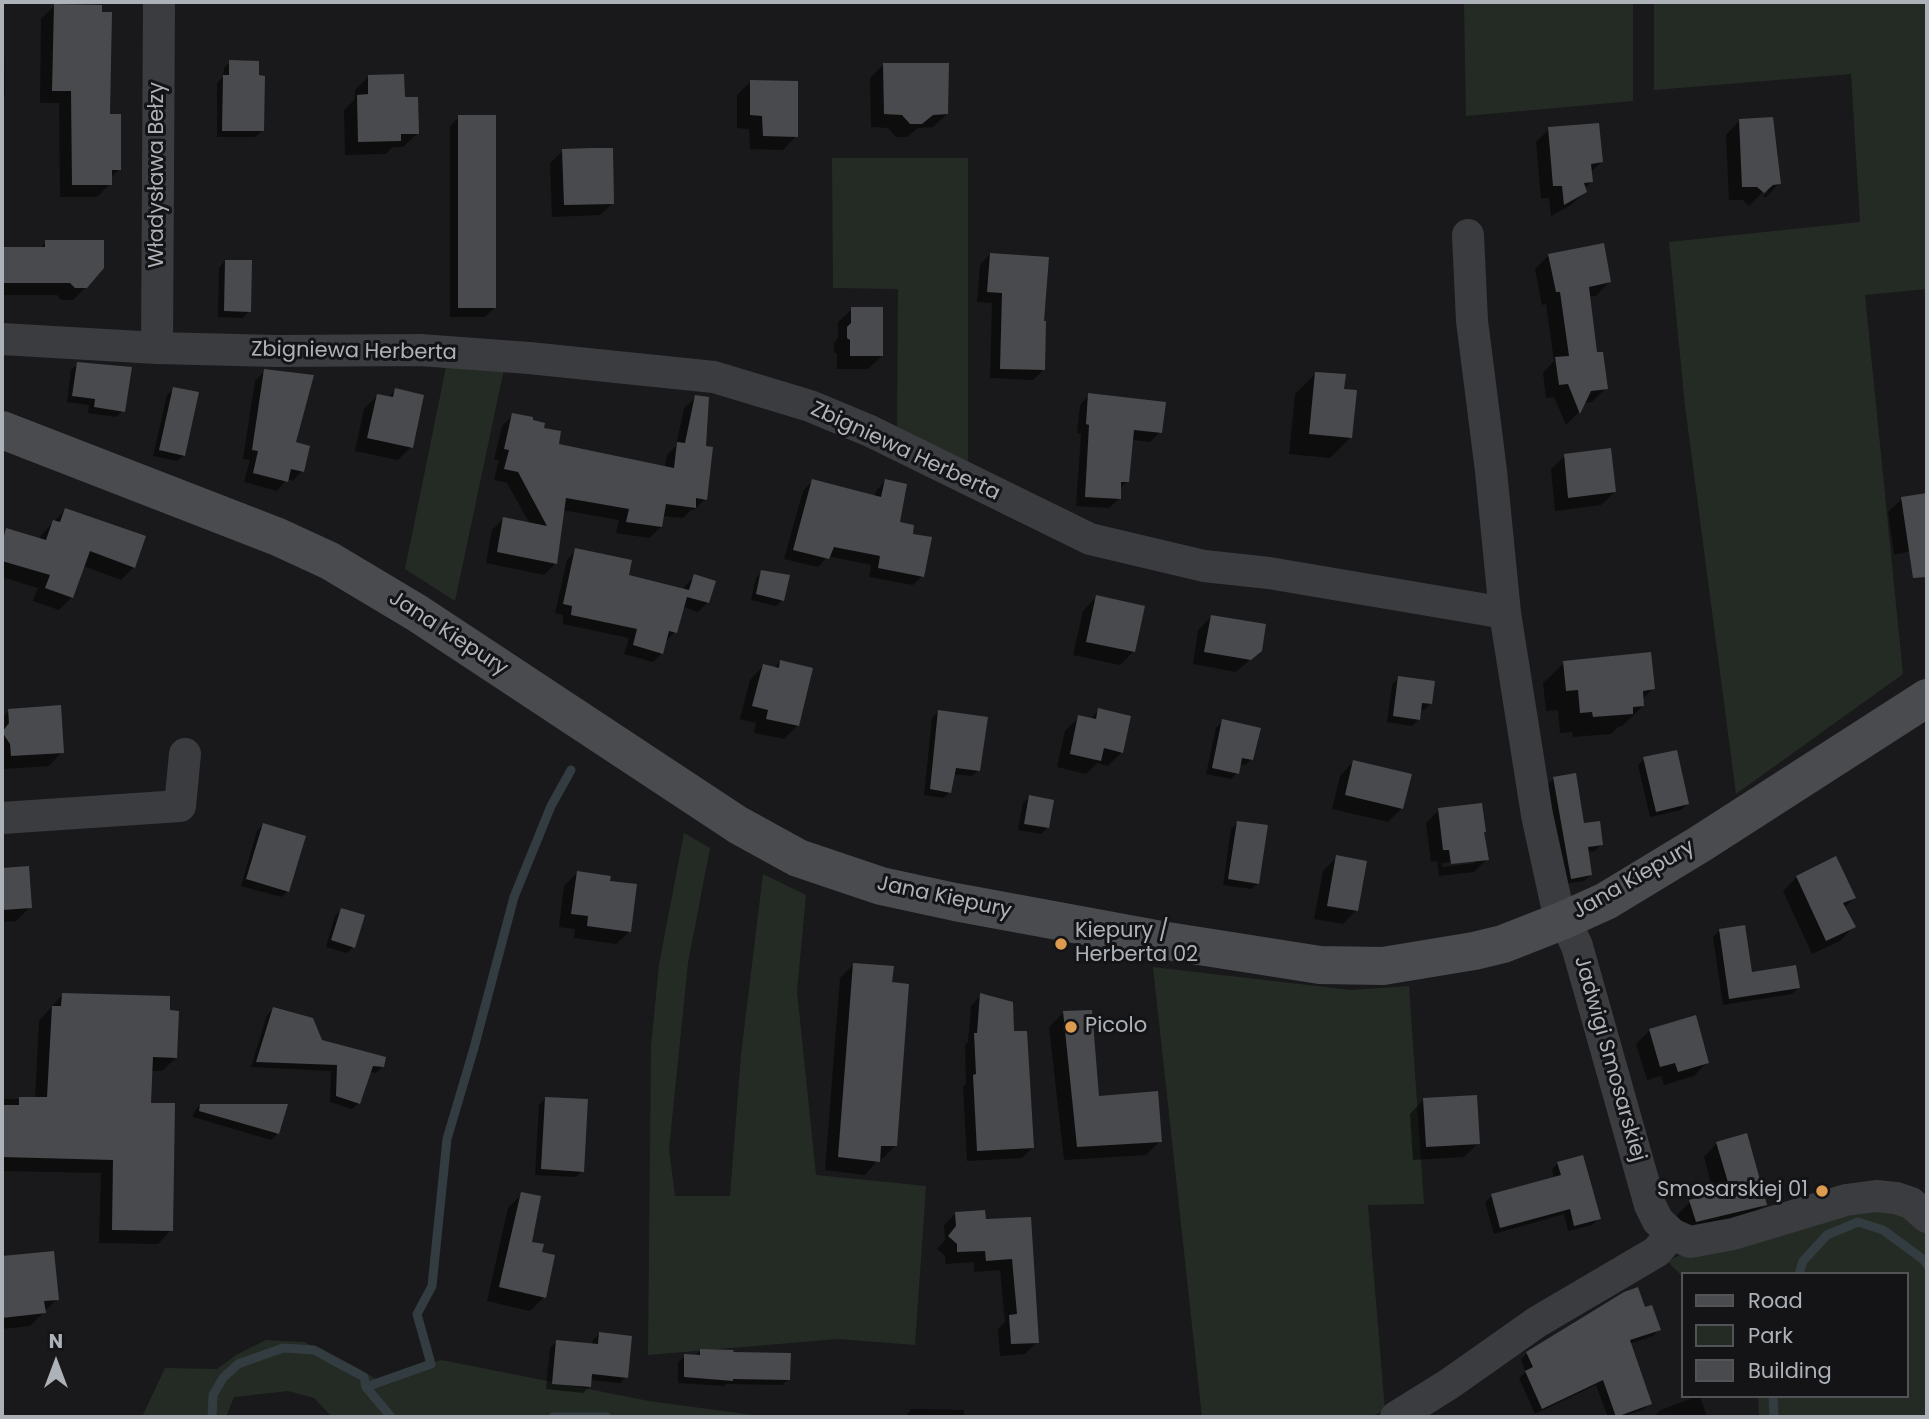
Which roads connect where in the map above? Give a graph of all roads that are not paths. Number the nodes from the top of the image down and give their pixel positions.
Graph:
1 (159, 2) edge
2 (1468, 235) dead end
3 (2, 340) edge
4 (157, 348) junction
5 (2, 430) edge
6 (1505, 613) junction
7 (1927, 698) edge
8 (185, 754) dead end
9 (9, 818) edge
10 (1564, 920) junction
11 (1922, 1203) edge
12 (1672, 1234) junction
13 (1396, 1417) edge

1 - 4 street, Władysława Bełzy
2 - 6 street, Jadwigi Smosarskiej
3 - 4 street, Zbigniewa Herberta
4 - 6 street, Zbigniewa Herberta
5 - 10 street, Jana Kiepury
6 - 10 street, Jadwigi Smosarskiej
7 - 10 street, Jana Kiepury
8 - 9 street
10 - 12 street, Jadwigi Smosarskiej
11 - 12 street
12 - 13 street

